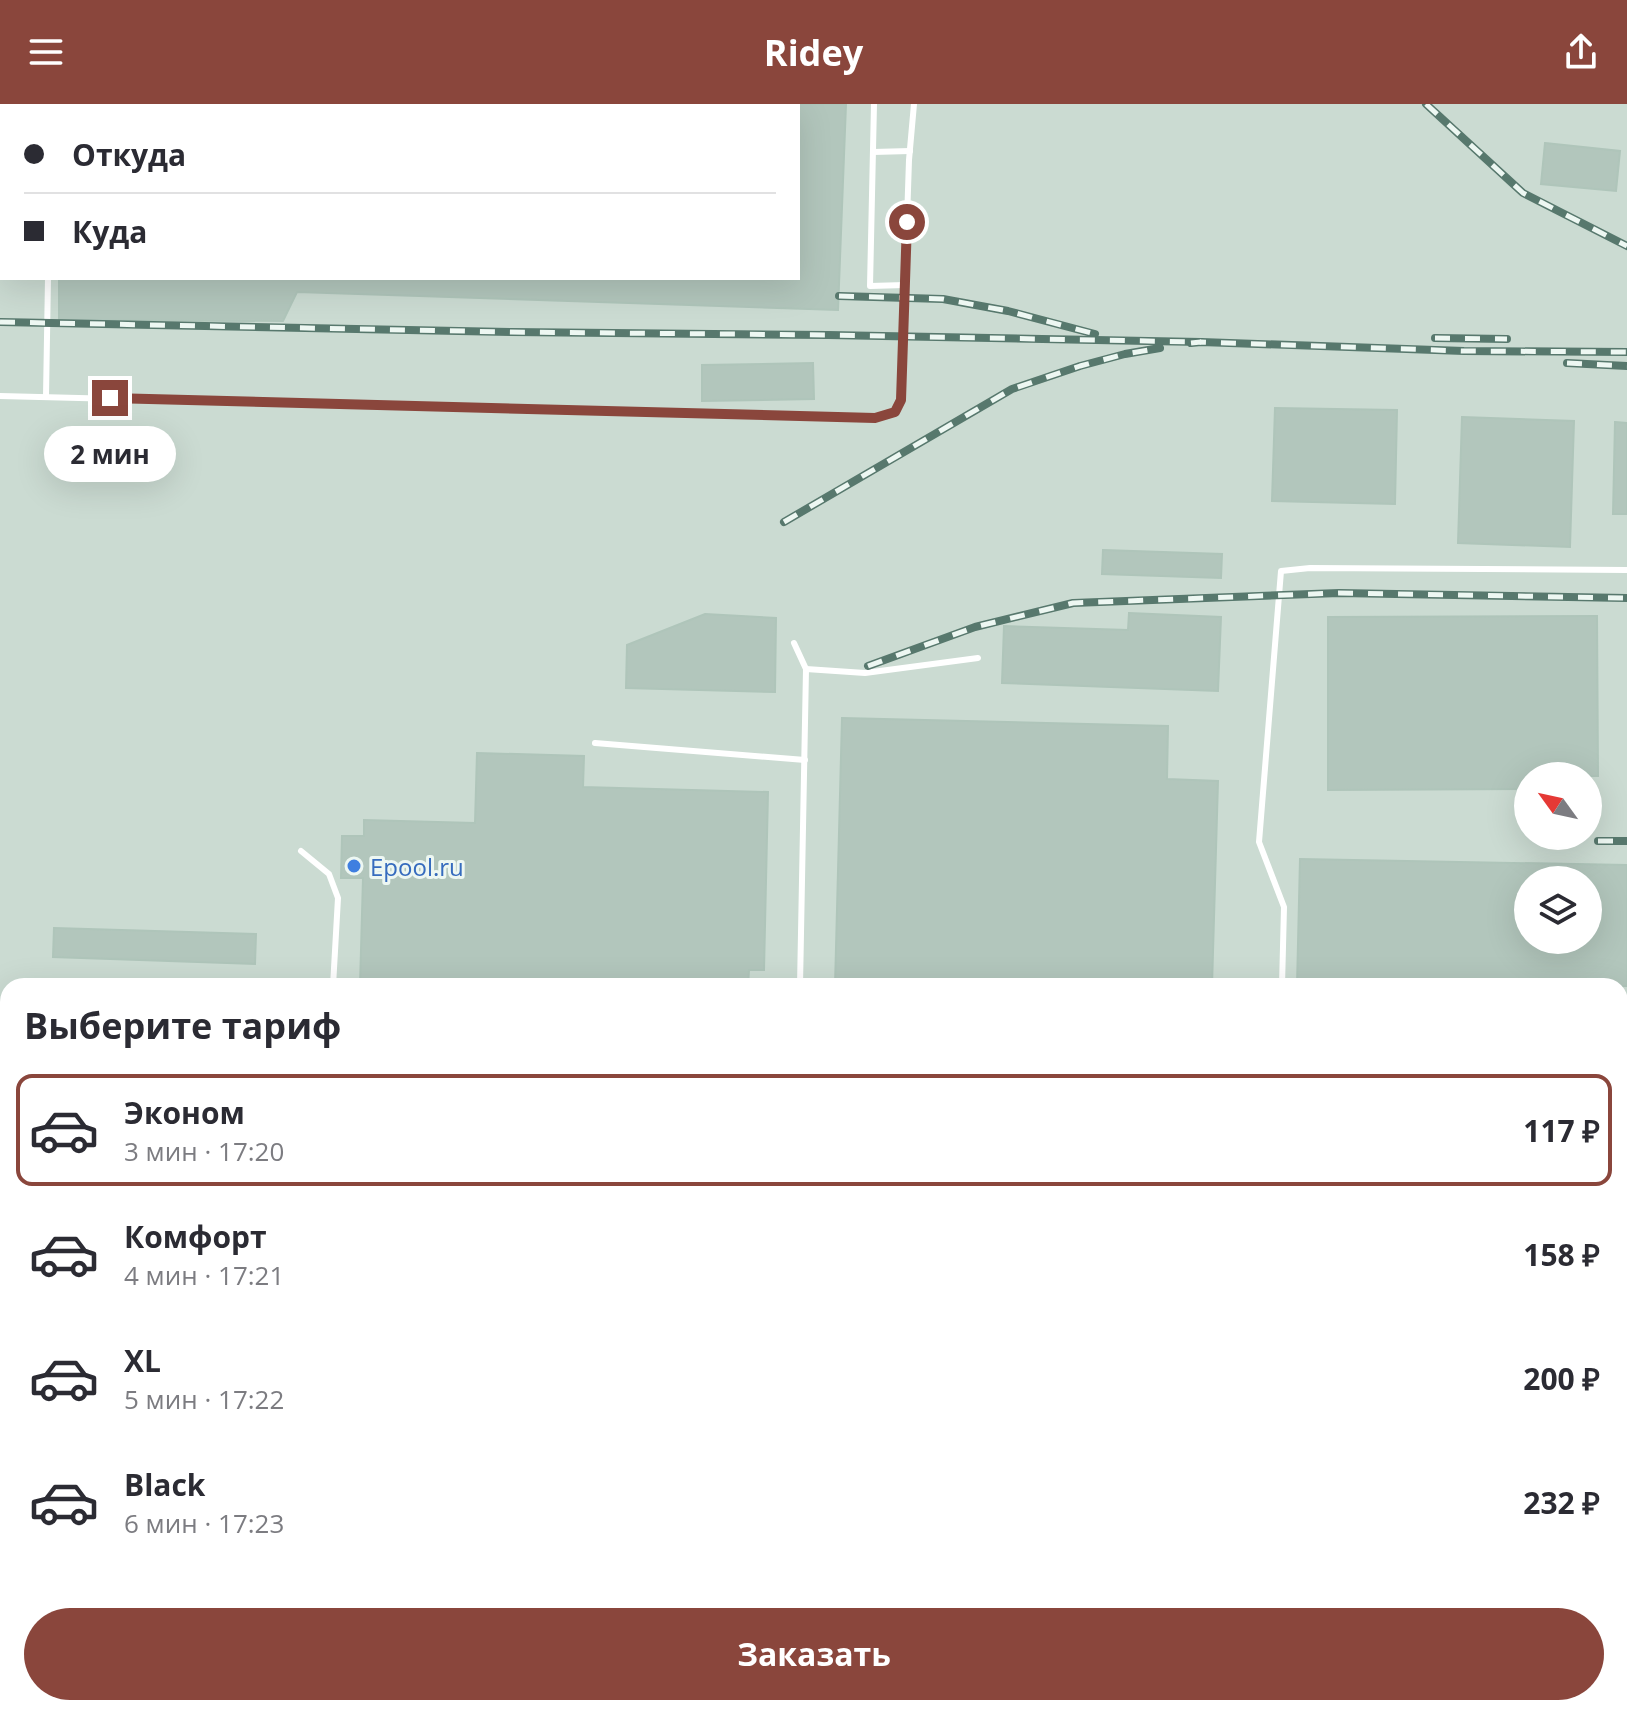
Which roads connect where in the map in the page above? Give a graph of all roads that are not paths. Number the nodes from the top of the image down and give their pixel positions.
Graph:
1 (874, 104) edge
2 (914, 104) edge
3 (910, 151) junction
4 (873, 152) junction
5 (48, 280) edge
6 (905, 285) junction
7 (0, 396) edge
8 (46, 396) junction
9 (1627, 570) edge
10 (794, 643) dead end
11 (978, 658) dead end
12 (806, 669) junction
13 (595, 743) dead end
14 (805, 760) junction
15 (301, 851) dead end
16 (333, 978) edge
17 (800, 978) edge
18 (1282, 978) edge

1 - 4 lane
2 - 3 lane
3 - 4 lane
3 - 6 lane
4 - 6 lane
5 - 8 lane
6 - 8 lane
7 - 8 lane
9 - 18 lane
10 - 12 lane
11 - 12 lane
12 - 14 lane
13 - 14 lane
14 - 17 lane
15 - 16 lane

